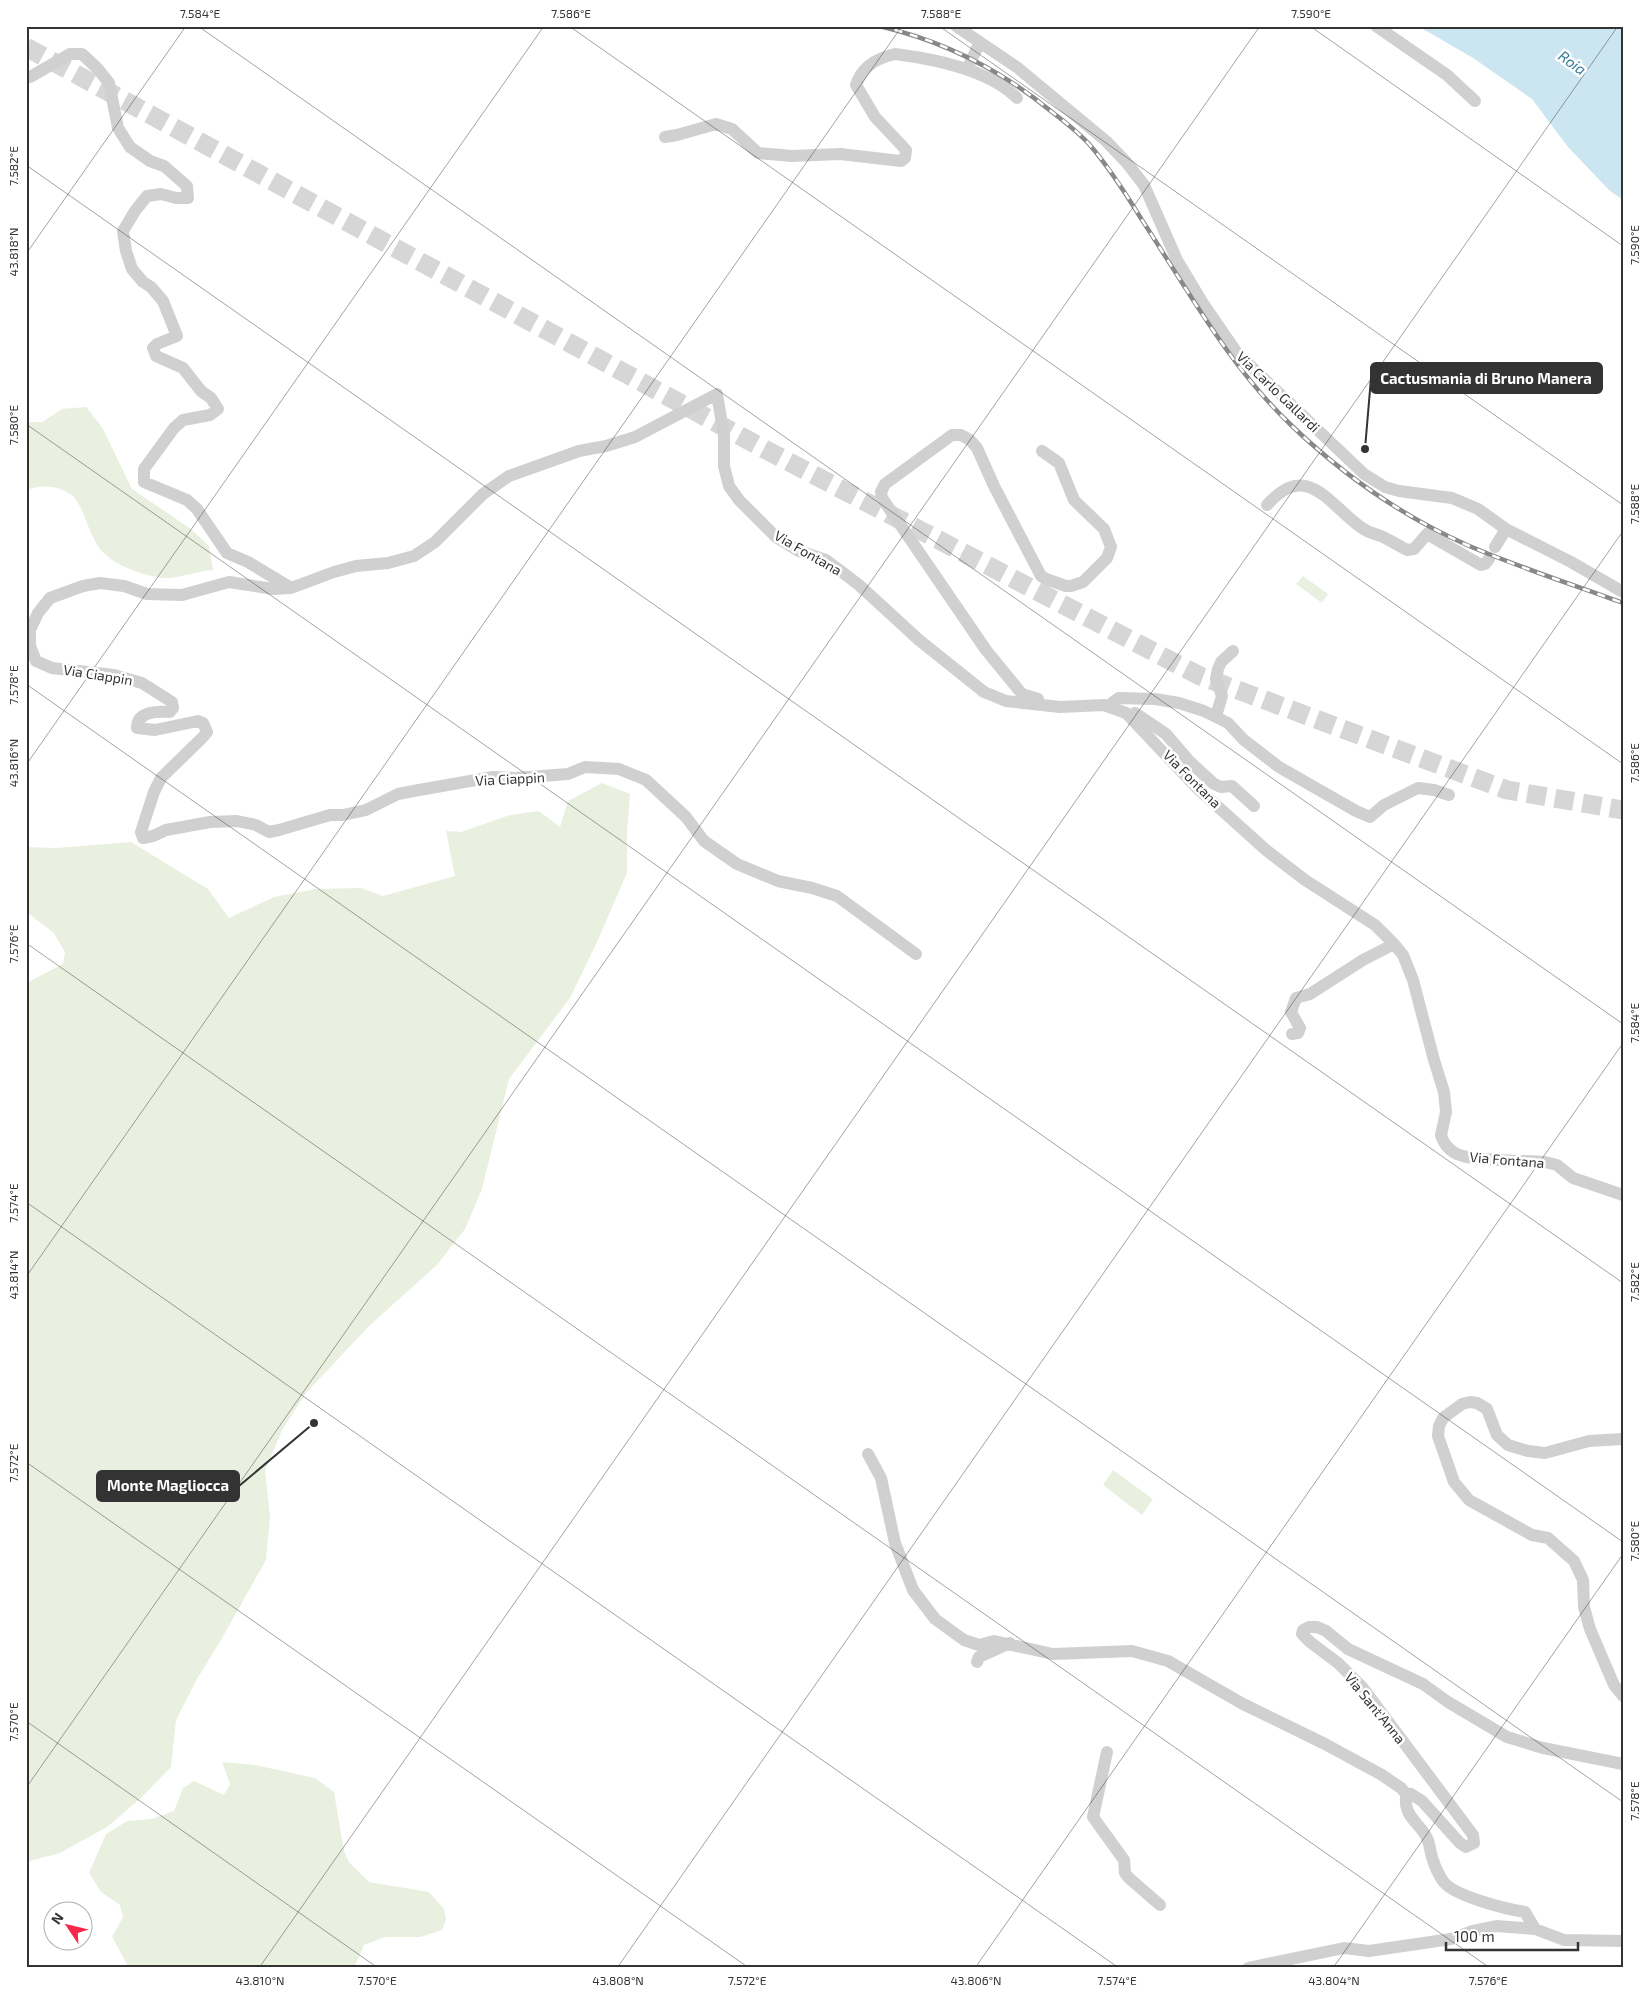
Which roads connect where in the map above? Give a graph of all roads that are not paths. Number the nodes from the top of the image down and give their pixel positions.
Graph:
1 (956, 26) edge
2 (1376, 26) edge
3 (980, 42) junction
4 (967, 69) junction
5 (26, 76) edge
6 (1017, 98) dead end
7 (1475, 101) dead end
8 (665, 137) dead end
9 (717, 394) joint
10 (1042, 451) dead end
11 (1267, 505) dead end
12 (1506, 530) junction
13 (291, 588) junction
14 (1623, 592) edge
15 (1233, 651) dead end
16 (1113, 703) junction
17 (1082, 705) junction
18 (1216, 716) junction
19 (1449, 795) dead end
20 (1254, 806) dead end
21 (1394, 944) junction
22 (916, 954) dead end
23 (1292, 1034) dead end
24 (1623, 1195) edge
25 (1623, 1439) edge
26 (868, 1454) dead end
27 (1010, 1643) junction
28 (977, 1662) dead end
29 (1623, 1696) edge
30 (1107, 1752) dead end
31 (1623, 1764) edge
32 (1408, 1796) junction
33 (1160, 1905) dead end
34 (1535, 1930) junction
35 (1623, 1941) edge
36 (1248, 1968) edge

1 - 3 street, Via Carlo Gallardi
2 - 7 street
3 - 4 street
3 - 12 street, Via Carlo Gallardi
4 - 6 street
4 - 8 street
5 - 13 street
9 - 13 street, Via Ciappin
9 - 17 street, Via Fontana
10 - 17 street
11 - 12 street
12 - 14 street, Via Carlo Gallardi
13 - 22 street, Via Ciappin
15 - 18 street
16 - 17 street, Via Fontana
16 - 18 street
16 - 20 street
16 - 21 street, Via Fontana
18 - 19 street
21 - 23 street
21 - 24 street, Via Fontana
25 - 29 street
26 - 27 street
27 - 28 street
27 - 32 street
30 - 33 street
31 - 32 street, Via Sant'Anna
32 - 34 street
34 - 35 street
34 - 36 street

